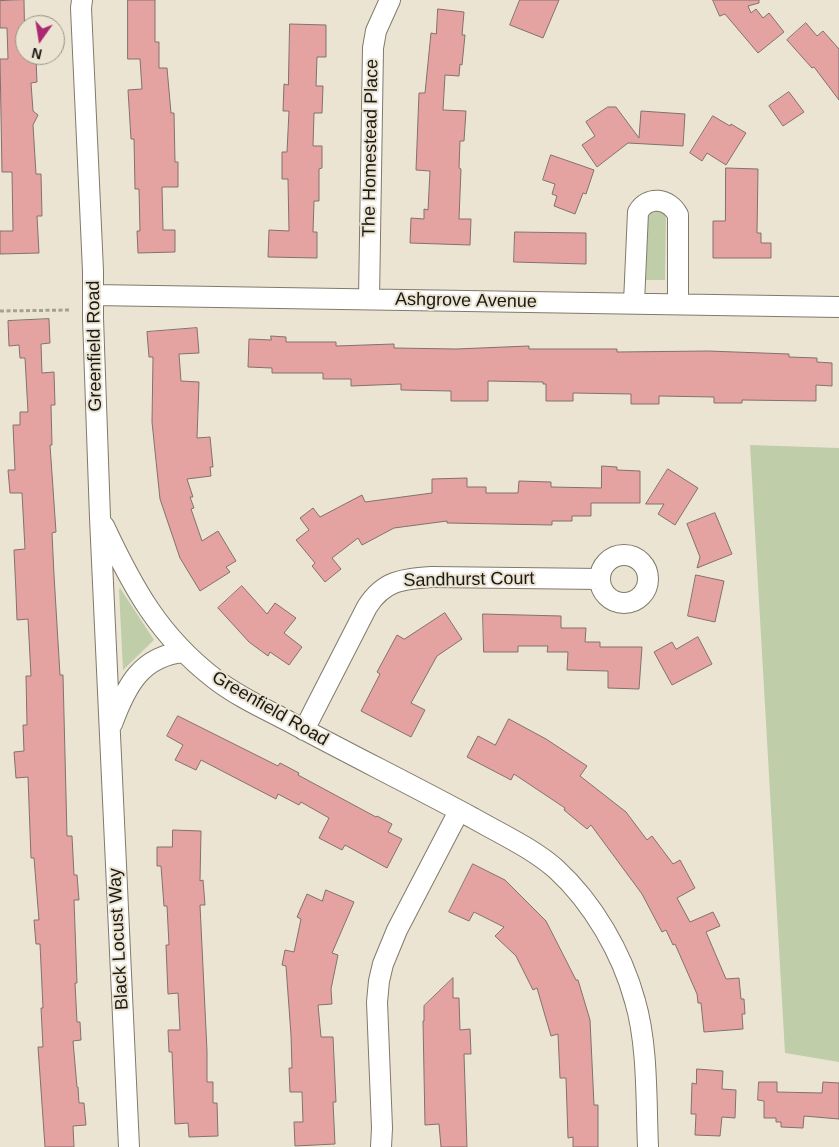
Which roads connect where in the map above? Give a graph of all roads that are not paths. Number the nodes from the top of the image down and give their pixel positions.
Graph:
1 (82, 0) edge
2 (390, 0) edge
3 (94, 295) junction
4 (369, 299) junction
5 (634, 303) junction
6 (678, 304) junction
7 (839, 307) edge
8 (100, 518) junction
9 (600, 579) dead end
10 (184, 652) junction
11 (109, 730) junction
12 (304, 730) junction
13 (459, 811) junction
14 (129, 1147) edge
15 (381, 1147) edge
16 (648, 1147) edge

1 - 3 street, Greenfield Road
2 - 4 street, The Homestead Place
3 - 4 street, Ashgrove Avenue
3 - 8 street, Greenfield Road
4 - 5 street, Ashgrove Avenue
5 - 6 street, Ashgrove Avenue
5 - 6 street
6 - 7 street, Ashgrove Avenue
8 - 10 street, Greenfield Road
8 - 11 street, Black Locust Way
9 - 12 street, Sandhurst Court
10 - 11 street, Black Locust Way
10 - 12 street, Greenfield Road
11 - 14 street, Black Locust Way
12 - 13 street, Greenfield Road
13 - 15 street
13 - 16 street, Greenfield Road

